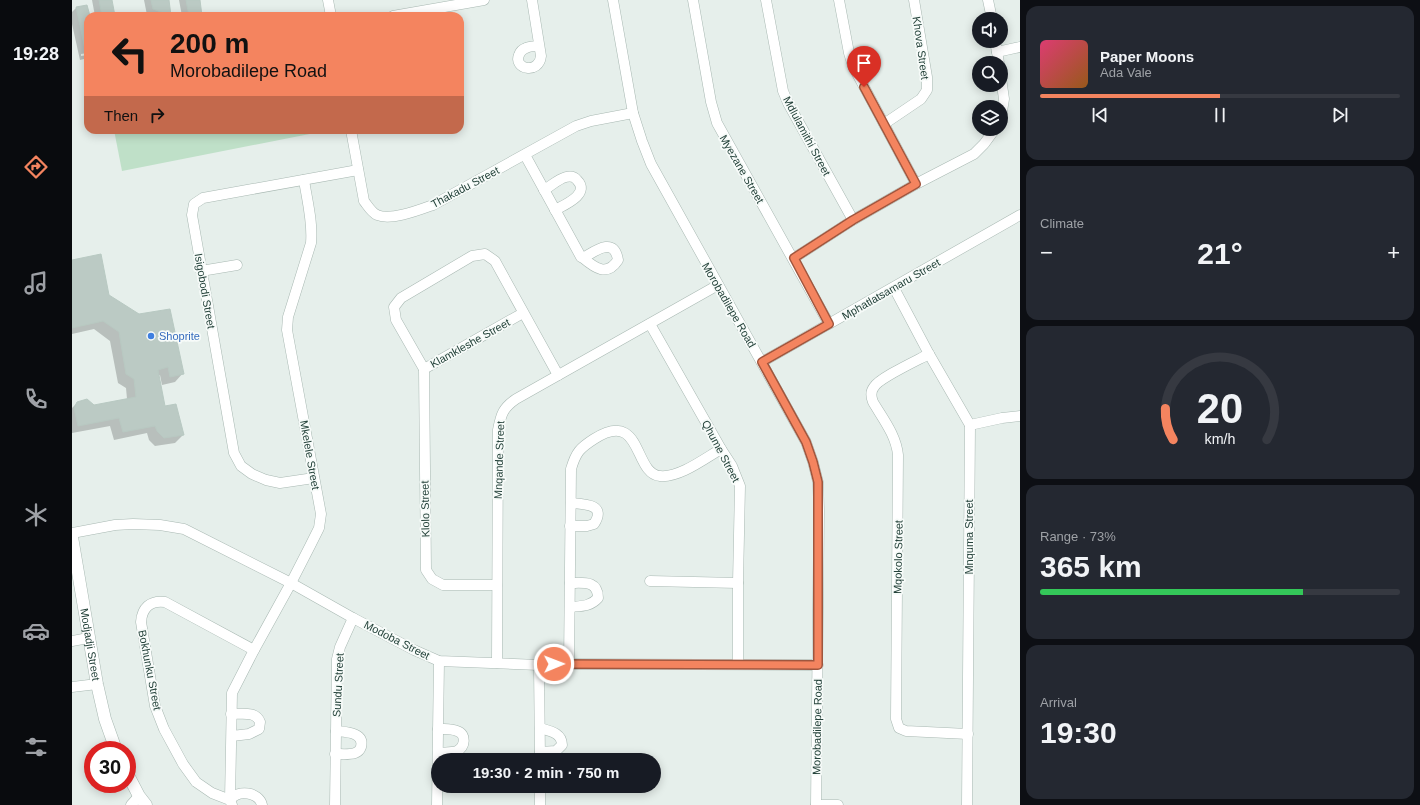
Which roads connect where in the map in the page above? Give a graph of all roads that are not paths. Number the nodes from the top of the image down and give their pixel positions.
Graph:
1 (328, 0) edge
2 (484, 0) edge
3 (532, 0) edge
4 (613, 0) edge
5 (693, 0) edge
6 (766, 0) edge
7 (839, 0) edge
8 (914, 0) edge
9 (988, 0) edge
10 (330, 12) edge
11 (422, 12) edge
12 (991, 12) edge
13 (539, 46) dead end
14 (1020, 47) edge
15 (996, 48) edge
16 (997, 52) junction
17 (998, 56) edge
18 (633, 112) junction
19 (884, 124) junction
20 (352, 134) edge
21 (990, 136) edge
22 (525, 155) junction
23 (358, 170) junction
24 (304, 180) junction
25 (916, 184) junction
26 (544, 190) junction
27 (555, 210) junction
28 (1020, 215) edge
29 (853, 220) junction
30 (583, 258) dead end
31 (794, 258) junction
32 (237, 265) dead end
33 (201, 271) junction
34 (718, 285) junction
35 (894, 288) junction
36 (523, 313) junction
37 (650, 324) junction
38 (829, 324) junction
39 (929, 354) junction
40 (762, 362) junction
41 (424, 369) junction
42 (558, 375) junction
43 (1020, 416) edge
44 (970, 425) junction
45 (721, 449) junction
46 (314, 478) junction
47 (571, 503) junction
48 (570, 526) junction
49 (72, 533) edge
50 (72, 537) edge
51 (650, 581) dead end
52 (291, 583) junction
53 (570, 583) junction
54 (738, 583) junction
55 (497, 585) junction
56 (570, 607) junction
57 (353, 618) junction
58 (88, 638) junction
59 (72, 641) edge
60 (254, 650) junction
61 (439, 661) junction
62 (497, 663) junction
63 (569, 664) junction
64 (738, 664) junction
65 (539, 665) junction
66 (818, 665) junction
67 (97, 684) junction
68 (72, 687) edge
69 (232, 714) junction
70 (540, 728) junction
71 (438, 729) junction
72 (336, 731) junction
73 (968, 734) junction
74 (232, 736) junction
75 (113, 741) edge
76 (438, 752) junction
77 (540, 753) edge
78 (548, 753) edge
79 (336, 754) junction
80 (540, 793) edge
81 (231, 802) edge
82 (262, 805) edge
83 (335, 805) edge
84 (437, 805) edge
85 (540, 805) edge
86 (816, 805) edge
87 (838, 805) edge
88 (968, 805) edge

1 - 10 street
2 - 11 street
3 - 13 street
4 - 18 street, Morobadilepe Road
5 - 31 street, Myezane Street
6 - 29 street, Mdlulamithi Street
7 - 19 street
8 - 19 street, Khova Street
9 - 12 street
14 - 16 street
15 - 16 street
16 - 17 street
18 - 22 street, Thakadu Street
18 - 34 street, Morobadilepe Road
19 - 25 street
20 - 23 street, Thakadu Street
21 - 25 street
22 - 23 street, Thakadu Street
22 - 26 street
23 - 24 street, Isigobodi Street
24 - 33 street, Isigobodi Street
24 - 46 street, Mkelele Street
25 - 29 street
26 - 27 street
26 - 27 street
27 - 30 street
28 - 35 street, Mphatlatsamaru Street
29 - 31 street
31 - 38 street, Myezane Street
32 - 33 street
33 - 46 street, Isigobodi Street
34 - 37 street, Mnqande Street
34 - 40 street, Morobadilepe Road
35 - 38 street, Mphatlatsamaru Street
35 - 39 street
36 - 41 street, Klamkleshe Street
36 - 41 street, Klamkleshe Street
36 - 42 street, Klamkleshe Street
37 - 42 street, Mnqande Street
37 - 45 street, Qhume Street
38 - 40 street, Mphatlatsamaru Street
39 - 44 street
39 - 73 street, Mqokolo Street
40 - 66 street, Morobadilepe Road
41 - 55 street, Klolo Street
42 - 55 street, Mnqande Street
43 - 44 street
44 - 73 street, Mnquma Street
45 - 47 street
45 - 54 street, Qhume Street
46 - 52 street, Mkelele Street
47 - 48 street
47 - 48 street
48 - 53 street
49 - 52 street, Modoba Street
50 - 58 street, Modjadji Street
51 - 54 street
52 - 57 street, Modoba Street
52 - 60 street, Mkelele Street
53 - 56 street
53 - 56 street
54 - 64 street, Qhume Street
55 - 62 street, Mnqande Street
56 - 63 street
57 - 61 street, Modoba Street
57 - 72 street, Sundu Street
58 - 59 street
58 - 67 street, Modjadji Street
60 - 69 street, Mkelele Street
60 - 81 street, Bokhunku Street
61 - 62 street, Modoba Street
61 - 71 street
62 - 65 street, Modoba Street
63 - 64 street, Modoba Street
63 - 65 street, Modoba Street
64 - 66 street, Modoba Street
65 - 70 street
66 - 86 street, Morobadilepe Road
67 - 68 street
67 - 75 street, Modjadji Street
69 - 74 street, Mkelele Street
69 - 74 street
70 - 77 street
70 - 78 street
71 - 76 street
71 - 76 street
72 - 79 street, Sundu Street
72 - 79 street, Sundu Street
73 - 88 street, Mnquma Street
74 - 81 street, Mkelele Street
76 - 84 street
79 - 83 street, Sundu Street
80 - 85 street
81 - 82 street
86 - 87 street

